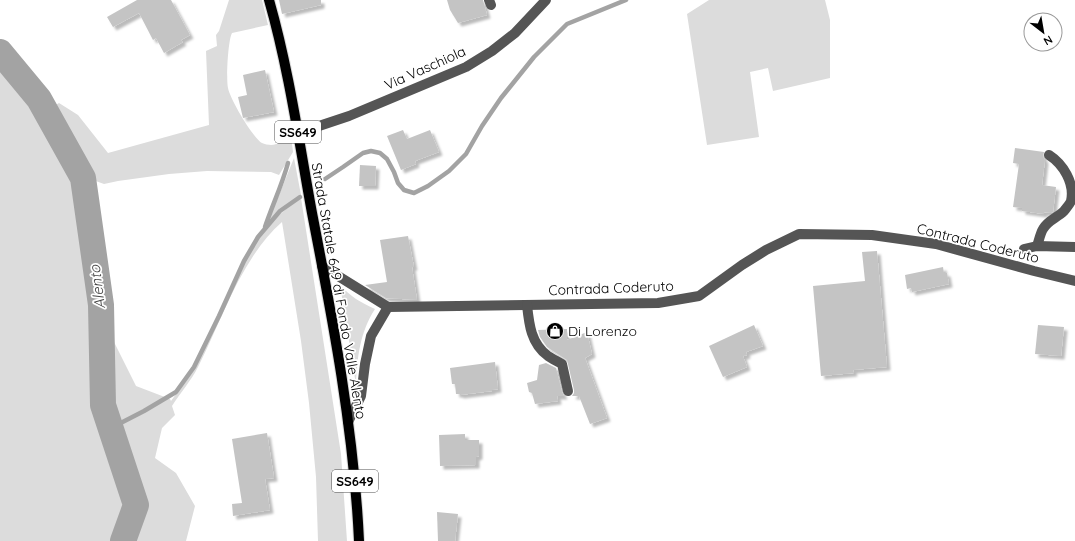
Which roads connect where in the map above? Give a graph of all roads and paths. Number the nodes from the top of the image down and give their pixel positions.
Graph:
1 (269, 0) edge
2 (546, 0) edge
3 (299, 133) junction
4 (1049, 155) dead end
5 (1037, 246) junction
6 (1075, 247) edge
7 (1024, 249) dead end
8 (322, 266) junction
9 (1075, 281) edge
10 (527, 305) junction
11 (388, 307) junction
12 (568, 391) dead end
13 (348, 422) junction
14 (359, 541) edge

1 - 3 main road, Strada Statale 649 di Fondo Valle Alento / SS649
2 - 3 street, Via Vaschiola
3 - 8 main road, Strada Statale 649 di Fondo Valle Alento / SS649
4 - 5 street
5 - 6 street
5 - 7 street
8 - 11 street
8 - 13 main road, Strada Statale 649 di Fondo Valle Alento / SS649
9 - 10 street, Contrada Coderuto
10 - 11 street, Contrada Coderuto
10 - 12 street
11 - 13 street
13 - 14 main road, Strada Statale 649 di Fondo Valle Alento / SS649

